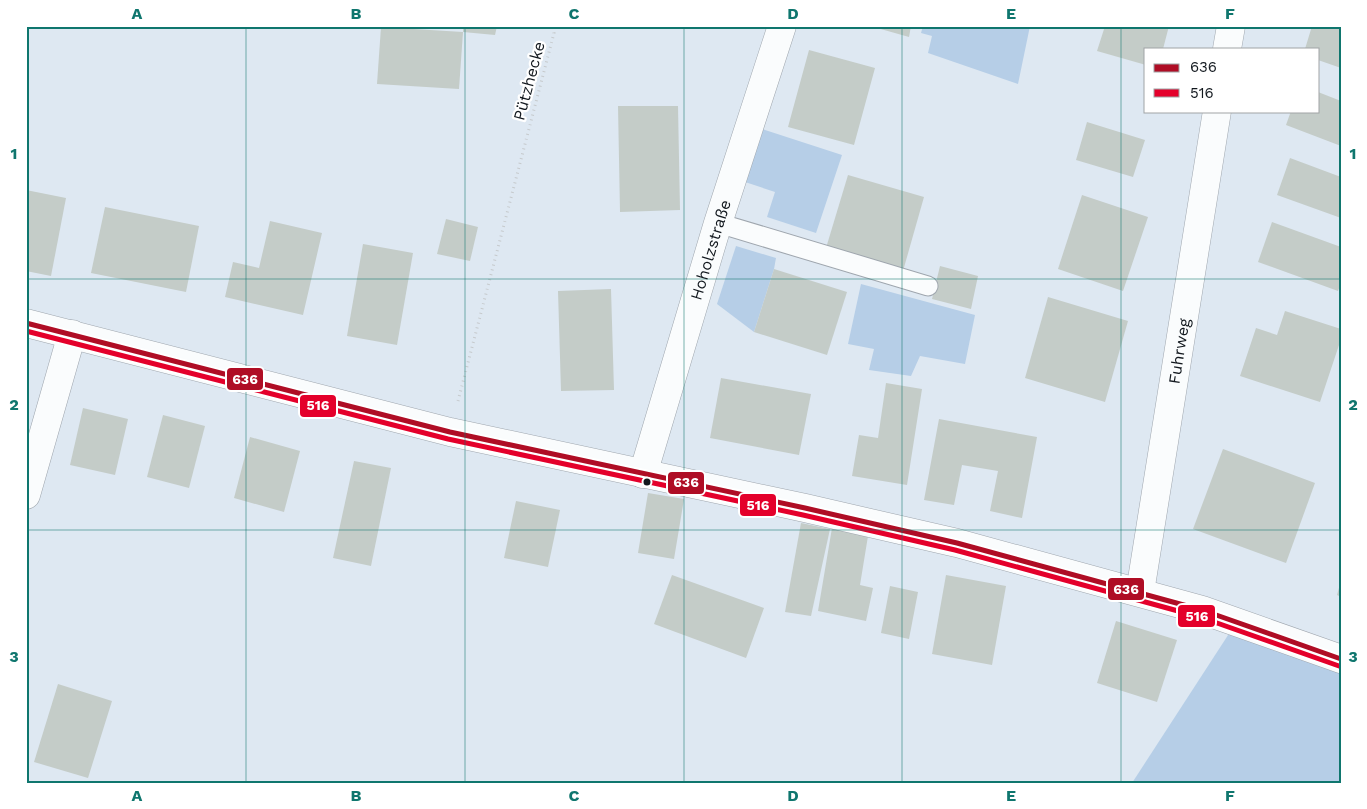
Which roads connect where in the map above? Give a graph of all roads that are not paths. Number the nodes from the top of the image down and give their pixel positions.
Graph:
1 (782, 26) edge
2 (1231, 26) edge
3 (1227, 48) edge
4 (1217, 112) edge
5 (718, 223) junction
6 (928, 286) dead end
7 (26, 323) edge
8 (72, 334) junction
9 (643, 474) junction
10 (26, 496) edge
11 (1140, 592) junction
12 (1341, 660) edge

1 - 5 street, Hoholzstraße
2 - 3 street
4 - 11 street, Fuhrweg
5 - 6 lane
5 - 9 street, Hoholzstraße
7 - 8 street
8 - 9 street
8 - 10 street
9 - 11 street
11 - 12 street

